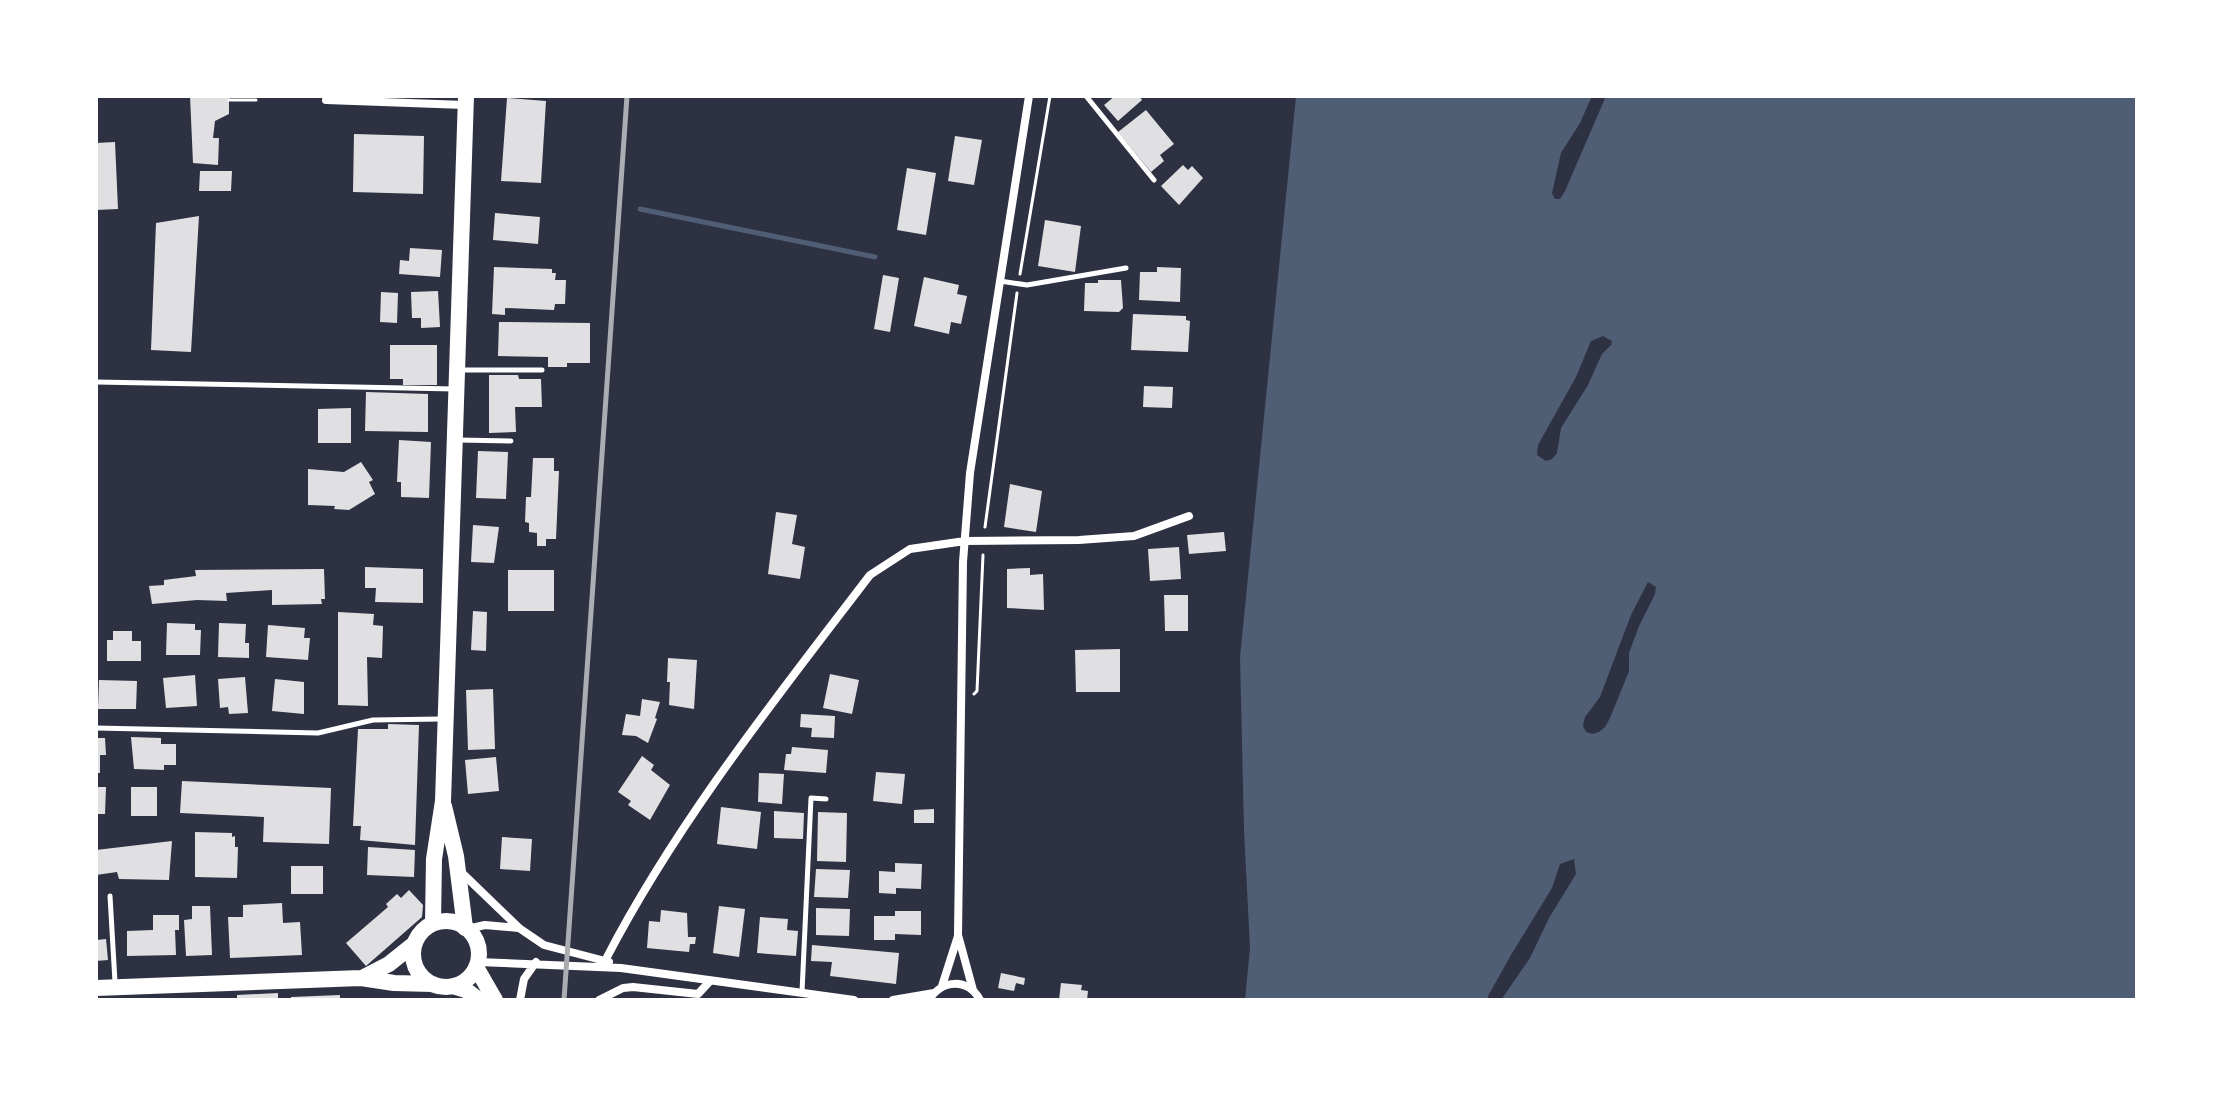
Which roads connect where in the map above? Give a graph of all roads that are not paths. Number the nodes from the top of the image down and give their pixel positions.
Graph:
1 (1029, 96) edge
2 (1086, 96) edge
3 (326, 100) dead end
4 (465, 100) edge
5 (1154, 180) dead end
6 (1126, 268) dead end
7 (999, 281) junction
8 (457, 370) junction
9 (542, 370) dead end
10 (96, 382) edge
11 (456, 389) junction
12 (454, 439) junction
13 (511, 441) dead end
14 (1189, 516) dead end
15 (965, 541) junction
16 (445, 719) junction
17 (96, 728) edge
18 (826, 799) dead end
19 (443, 801) junction
20 (457, 867) junction
21 (110, 896) dead end
22 (433, 923) junction
23 (466, 928) junction
24 (519, 928) junction
25 (958, 935) junction
26 (414, 944) junction
27 (606, 959) junction
28 (536, 962) junction
29 (477, 964) junction
30 (621, 968) junction
31 (361, 978) junction
32 (710, 981) junction
33 (433, 984) junction
34 (453, 986) junction
35 (942, 986) junction
36 (116, 987) junction
37 (96, 988) edge
38 (973, 990) junction
39 (802, 993) junction
40 (932, 996) edge
41 (479, 1000) edge
42 (495, 1000) edge
43 (520, 1000) edge
44 (599, 1000) edge
45 (854, 1000) edge
46 (893, 1000) edge
47 (981, 1000) edge

1 - 7 street
2 - 5 lane
3 - 4 street
4 - 8 main road
6 - 7 lane
7 - 15 street
8 - 9 lane
8 - 11 main road
10 - 11 lane
11 - 12 main road
12 - 13 lane
12 - 16 main road
14 - 15 street
15 - 25 street
15 - 27 street
16 - 17 lane
16 - 19 main road
18 - 39 lane
19 - 20 main road
19 - 22 main road
20 - 23 main road
20 - 24 street
21 - 36 lane
22 - 23 main road
22 - 26 main road
23 - 24 street
23 - 29 main road
24 - 27 street
25 - 35 street
25 - 38 street
26 - 31 main road
26 - 33 main road
27 - 30 street
28 - 29 street
28 - 30 street
28 - 43 street
29 - 34 main road
29 - 42 main road
30 - 32 street
31 - 33 main road
31 - 36 main road
32 - 39 street
32 - 44 street
33 - 34 main road
34 - 41 main road
35 - 38 street
35 - 40 street
36 - 37 main road
38 - 47 street
39 - 45 street
40 - 46 street

